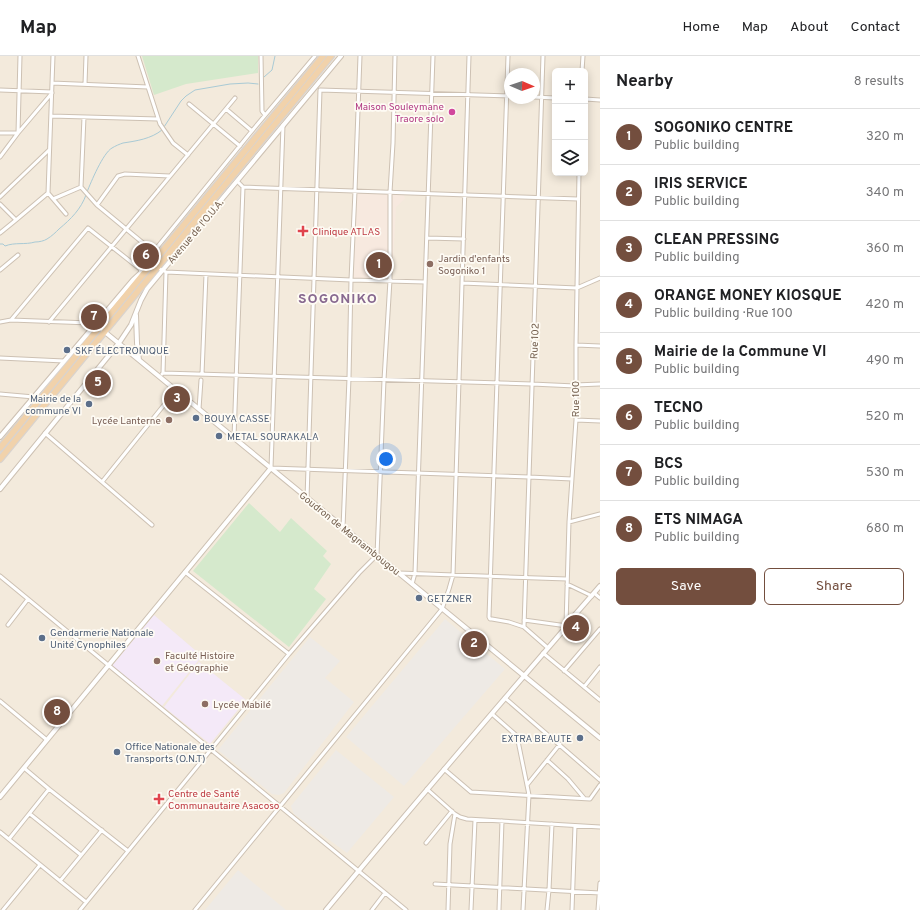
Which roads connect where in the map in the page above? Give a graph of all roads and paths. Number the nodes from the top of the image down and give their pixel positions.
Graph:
1 (20, 56) edge
2 (53, 56) edge
3 (86, 56) edge
4 (138, 56) edge
5 (261, 56) edge
6 (315, 56) edge
7 (323, 56) edge
8 (331, 56) edge
9 (341, 56) edge
10 (360, 56) edge
11 (395, 56) edge
12 (433, 56) edge
13 (469, 56) edge
14 (508, 56) edge
15 (543, 56) edge
16 (583, 56) edge
17 (508, 68) edge
18 (582, 68) edge
19 (52, 83) junction
20 (85, 84) junction
21 (316, 86) junction
22 (148, 87) junction
23 (0, 90) edge
24 (19, 90) junction
25 (320, 90) junction
26 (359, 91) junction
27 (52, 93) junction
28 (394, 93) junction
29 (432, 94) junction
30 (468, 95) junction
31 (504, 96) edge
32 (542, 97) junction
33 (235, 98) dead end
34 (552, 98) edge
35 (588, 99) edge
36 (600, 100) edge
37 (189, 104) dead end
38 (508, 104) edge
39 (226, 109) junction
40 (51, 116) junction
41 (265, 116) junction
42 (84, 117) junction
43 (158, 119) junction
44 (214, 124) junction
45 (283, 125) junction
46 (252, 131) junction
47 (0, 133) edge
48 (18, 133) junction
49 (240, 146) junction
50 (49, 150) junction
51 (188, 155) junction
52 (0, 157) edge
53 (170, 176) junction
54 (579, 176) edge
55 (237, 181) junction
56 (81, 187) junction
57 (243, 187) junction
58 (281, 188) junction
59 (317, 190) junction
60 (355, 191) junction
61 (390, 192) junction
62 (48, 193) junction
63 (428, 194) junction
64 (465, 195) junction
65 (503, 196) junction
66 (0, 197) edge
67 (538, 197) junction
68 (53, 199) junction
69 (578, 199) junction
70 (0, 204) edge
71 (97, 205) junction
72 (66, 214) dead end
73 (16, 220) junction
74 (126, 229) junction
75 (0, 233) edge
76 (427, 238) junction
77 (464, 239) junction
78 (112, 247) junction
79 (154, 252) junction
80 (18, 255) dead end
81 (153, 262) junction
82 (0, 270) edge
83 (162, 270) junction
84 (140, 271) junction
85 (206, 274) junction
86 (240, 275) junction
87 (278, 276) junction
88 (314, 278) junction
89 (600, 278) edge
90 (351, 280) junction
91 (390, 280) junction
92 (425, 282) junction
93 (462, 283) junction
94 (500, 284) junction
95 (536, 285) junction
96 (577, 288) junction
97 (136, 312) junction
98 (11, 320) junction
99 (0, 322) edge
100 (49, 322) junction
101 (100, 328) junction
102 (119, 343) junction
103 (576, 345) junction
104 (600, 346) edge
105 (0, 358) edge
106 (139, 360) junction
107 (64, 361) junction
108 (163, 373) junction
109 (202, 374) junction
110 (236, 375) junction
111 (274, 376) junction
112 (159, 377) junction
113 (311, 377) junction
114 (349, 378) junction
115 (201, 380) dead end
116 (384, 380) junction
117 (422, 381) junction
118 (459, 382) junction
119 (497, 383) junction
120 (532, 384) junction
121 (600, 384) edge
122 (575, 386) junction
123 (176, 390) junction
124 (0, 394) edge
125 (34, 396) junction
126 (199, 409) junction
127 (576, 420) junction
128 (600, 421) edge
129 (2, 431) edge
130 (45, 433) junction
131 (0, 437) edge
132 (234, 438) junction
133 (0, 448) edge
134 (0, 458) edge
135 (271, 468) junction
136 (308, 469) junction
137 (346, 470) junction
138 (380, 472) junction
139 (419, 473) junction
140 (456, 474) junction
141 (494, 476) junction
142 (529, 477) junction
143 (572, 479) junction
144 (102, 482) junction
145 (0, 488) edge
146 (307, 499) junction
147 (600, 514) edge
148 (569, 522) junction
149 (152, 526) dead end
150 (343, 528) junction
151 (378, 555) junction
152 (186, 572) junction
153 (399, 573) junction
154 (415, 573) junction
155 (453, 574) junction
156 (0, 576) edge
157 (490, 576) junction
158 (526, 577) junction
159 (567, 578) junction
160 (412, 584) junction
161 (567, 584) junction
162 (600, 586) edge
163 (593, 595) junction
164 (600, 598) edge
165 (28, 599) junction
166 (442, 609) junction
167 (524, 620) junction
168 (8, 625) dead end
169 (566, 625) junction
170 (524, 627) junction
171 (600, 629) edge
172 (548, 648) junction
173 (543, 653) junction
174 (289, 654) junction
175 (109, 666) junction
176 (600, 669) edge
177 (564, 672) junction
178 (524, 676) junction
179 (584, 687) junction
180 (505, 698) junction
181 (600, 700) edge
182 (0, 701) edge
183 (492, 714) junction
184 (600, 738) edge
185 (47, 740) junction
186 (560, 744) junction
187 (211, 750) junction
188 (547, 760) junction
189 (24, 768) junction
190 (444, 769) junction
191 (600, 780) edge
192 (526, 785) junction
193 (600, 785) edge
194 (49, 789) junction
195 (427, 789) junction
196 (528, 795) junction
197 (0, 798) edge
198 (584, 798) junction
199 (280, 806) junction
200 (454, 813) junction
201 (30, 814) junction
202 (475, 820) junction
203 (502, 821) junction
204 (527, 823) junction
205 (552, 824) junction
206 (575, 826) junction
207 (600, 827) edge
208 (102, 830) junction
209 (0, 832) edge
210 (8, 839) junction
211 (426, 844) dead end
212 (128, 851) junction
213 (81, 855) junction
214 (40, 865) junction
215 (358, 871) junction
216 (60, 881) junction
217 (600, 882) edge
218 (435, 884) dead end
219 (449, 884) junction
220 (472, 886) junction
221 (500, 887) junction
222 (524, 889) junction
223 (549, 890) junction
224 (572, 892) junction
225 (385, 893) junction
226 (600, 893) edge
227 (86, 902) junction
228 (3, 910) edge
229 (80, 910) edge
230 (195, 910) edge
231 (326, 910) edge
232 (372, 910) edge
233 (406, 910) edge
234 (448, 910) edge
235 (471, 910) edge
236 (499, 910) edge
237 (523, 910) edge
238 (547, 910) edge
239 (572, 910) edge
240 (598, 910) edge

1 - 24 street
2 - 19 street
3 - 20 street
4 - 22 street
5 - 41 street
6 - 41 street, Avenue de l'O.U.A.
7 - 81 highway, Avenue de l'O.U.A.
8 - 83 highway, Avenue de l'O.U.A.
9 - 21 street, Avenue de l'O.U.A.
10 - 26 street
11 - 28 street
12 - 29 street
13 - 30 street
14 - 17 street
15 - 32 street, Rue 102
16 - 18 street
19 - 20 street
19 - 27 street
20 - 22 street
21 - 25 street
21 - 45 street, Avenue de l'O.U.A.
22 - 43 street
23 - 24 street
24 - 27 street
24 - 48 street
25 - 26 street
25 - 59 street
26 - 28 street
26 - 60 street
27 - 40 street
27 - 48 street
28 - 29 street
28 - 61 street
29 - 30 street
29 - 63 street
30 - 31 street
30 - 64 street
32 - 34 street
32 - 67 street, Rue 102
33 - 39 street
35 - 36 street
37 - 44 street
38 - 65 street
39 - 44 street
39 - 46 street
40 - 42 street
40 - 50 street
41 - 46 street, Avenue de l'O.U.A.
42 - 43 street
42 - 56 street
43 - 51 street
44 - 49 street
44 - 51 street
45 - 55 street, Avenue de l'O.U.A.
45 - 58 street
46 - 49 street, Avenue de l'O.U.A.
47 - 48 street
48 - 52 street
49 - 79 street, Avenue de l'O.U.A.
50 - 62 street
50 - 66 street
51 - 53 street
53 - 71 street
53 - 74 street
54 - 69 street, Rue 100
55 - 57 street
55 - 83 street, Avenue de l'O.U.A.
56 - 68 street
56 - 71 street
57 - 58 street
57 - 86 street
58 - 59 street
58 - 87 street
59 - 60 street
59 - 88 street
60 - 61 street
60 - 90 street
61 - 63 street
61 - 91 street
62 - 68 street
62 - 73 street
63 - 64 street
63 - 76 street
64 - 65 street
64 - 77 street
65 - 67 street
65 - 94 street
67 - 69 street
67 - 95 street, Rue 102
68 - 72 street
69 - 96 street, Rue 100
70 - 73 street
71 - 74 street
73 - 75 street
74 - 78 street
74 - 79 street
76 - 77 street
76 - 92 street
77 - 93 street
78 - 84 street
78 - 98 street
78 - 100 street
79 - 84 street, Avenue de l'O.U.A.
80 - 82 street
81 - 84 street
81 - 101 highway, Avenue de l'O.U.A.
83 - 85 street
83 - 97 street, Avenue de l'O.U.A.
83 - 101 highway, Avenue de l'O.U.A.
83 - 108 street
84 - 101 street, Avenue de l'O.U.A.
85 - 86 street
85 - 109 street
86 - 87 street
86 - 110 street
87 - 88 street
87 - 111 street
88 - 90 street
88 - 113 street
89 - 96 street
90 - 91 street
90 - 114 street
91 - 92 street
91 - 116 street
92 - 117 street
93 - 94 street
93 - 118 street
94 - 95 street
94 - 119 street
95 - 96 street
95 - 120 street, Rue 102
96 - 103 street, Rue 100
97 - 102 street, Avenue de l'O.U.A.
97 - 106 street
98 - 99 street
98 - 100 street
100 - 101 street
101 - 102 street, Goudron de Magnambougou
101 - 107 street, Avenue de l'O.U.A.
101 - 133 highway, Avenue de l'O.U.A.
101 - 134 highway, Avenue de l'O.U.A.
102 - 106 street, Goudron de Magnambougou
102 - 130 street, Avenue de l'O.U.A.
103 - 104 street
103 - 122 street, Rue 100
105 - 107 street
106 - 112 street, Goudron de Magnambougou
107 - 125 street, Avenue de l'O.U.A.
108 - 109 street
108 - 112 street
109 - 110 street
110 - 111 street
110 - 132 street
111 - 113 street
111 - 135 street
112 - 123 street, Goudron de Magnambougou
113 - 114 street
113 - 136 street
114 - 116 street
114 - 137 street
115 - 126 street
116 - 117 street
116 - 138 street
117 - 118 street
117 - 139 street
118 - 119 street
118 - 140 street
119 - 120 street
119 - 141 street
120 - 122 street
120 - 142 street, Rue 102
121 - 122 street
122 - 127 street, Rue 100
123 - 126 street, Goudron de Magnambougou
123 - 144 street
124 - 125 street
125 - 129 street, Avenue de l'O.U.A.
126 - 132 street, Goudron de Magnambougou
127 - 128 street
127 - 143 street, Rue 100
129 - 131 street, Avenue de l'O.U.A.
130 - 144 street
130 - 145 street, Avenue de l'O.U.A.
132 - 135 street, Goudron de Magnambougou
135 - 136 street
135 - 146 street, Goudron de Magnambougou
135 - 152 street
136 - 137 street
136 - 146 street
137 - 138 street
137 - 150 street
138 - 139 street
138 - 151 street
139 - 140 street
139 - 154 street
140 - 141 street
140 - 155 street
141 - 142 street
141 - 157 street
142 - 143 street
142 - 158 street, Rue 102
143 - 148 street, Rue 100
144 - 149 street
146 - 150 street, Goudron de Magnambougou
147 - 148 street
148 - 159 street, Rue 100
150 - 151 street, Goudron de Magnambougou
151 - 153 street, Goudron de Magnambougou
151 - 174 street
152 - 174 street
152 - 175 street
153 - 154 street
153 - 160 street, Goudron de Magnambougou
154 - 155 street
154 - 160 street
155 - 157 street
155 - 166 street
156 - 165 street
157 - 158 street
157 - 170 street
158 - 159 street
158 - 167 street, Rue 102
159 - 161 street, Rue 100
160 - 166 street, Goudron de Magnambougou
161 - 163 street
161 - 169 street, Rue 100
162 - 163 street
163 - 164 street
163 - 169 street
165 - 168 street
165 - 175 street
166 - 178 street, Goudron de Magnambougou
166 - 199 street
167 - 169 street
167 - 170 street, Rue 102
169 - 172 street
170 - 172 street
171 - 177 street
172 - 173 street
173 - 177 street
173 - 178 street
174 - 187 street
175 - 185 street
175 - 187 street
176 - 179 street
177 - 179 street
178 - 180 street
178 - 184 street, Goudron de Magnambougou
179 - 181 street
180 - 183 street
180 - 186 street
182 - 185 street
183 - 190 street
183 - 192 street
185 - 189 street
186 - 188 street
186 - 191 street
187 - 199 street
187 - 212 street
188 - 192 street
188 - 198 street
189 - 194 street
189 - 197 street
190 - 195 street
190 - 196 street
192 - 196 street
193 - 198 street
194 - 201 street
194 - 208 street
195 - 200 street
195 - 215 street
196 - 198 street
196 - 204 street
199 - 215 street
199 - 230 street
200 - 202 street
200 - 211 street
200 - 219 street
201 - 210 street
201 - 213 street
202 - 203 street
202 - 220 street
203 - 204 street
203 - 221 street
204 - 205 street
204 - 222 street
205 - 206 street
205 - 223 street
206 - 207 street
206 - 224 street
208 - 212 street
208 - 213 street
209 - 210 street
210 - 214 street
212 - 227 street
213 - 216 street
214 - 216 street
214 - 228 street
215 - 225 street
215 - 231 street
216 - 227 street
217 - 226 street
218 - 219 street
219 - 220 street
219 - 234 street
220 - 221 street
220 - 235 street
221 - 222 street
221 - 236 street
222 - 223 street
222 - 237 street
223 - 224 street
223 - 238 street
224 - 226 street
224 - 239 street
225 - 232 street
225 - 233 street
226 - 240 street
227 - 229 street

